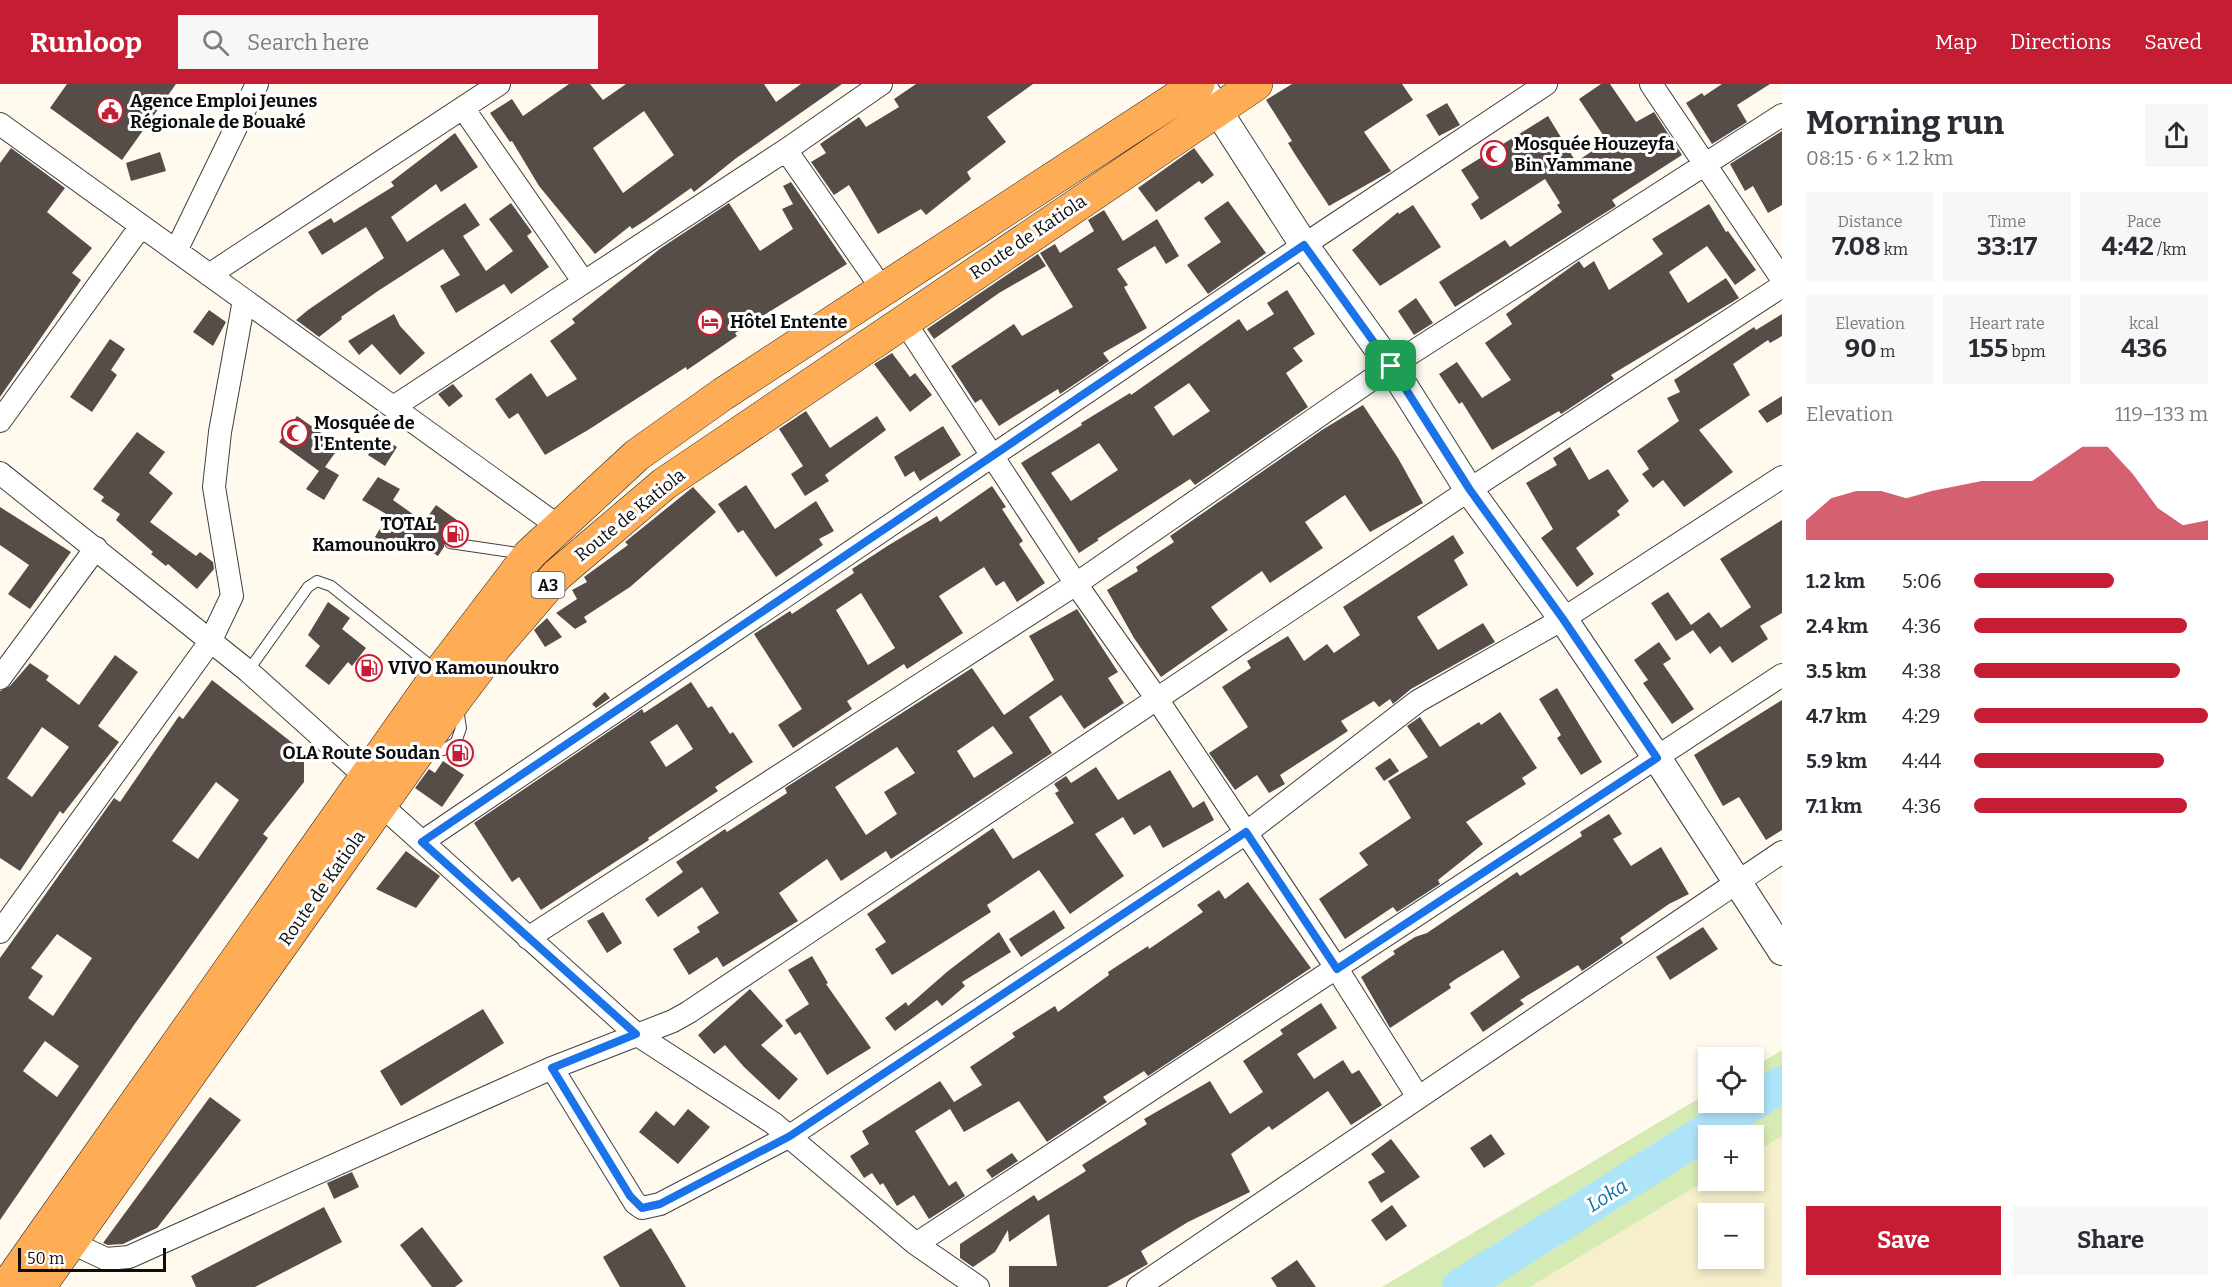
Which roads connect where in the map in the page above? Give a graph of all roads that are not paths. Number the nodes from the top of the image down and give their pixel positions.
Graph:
1 (257, 84) edge
2 (499, 84) edge
3 (881, 84) edge
4 (1256, 84) edge
5 (1546, 84) edge
6 (1651, 84) edge
7 (1205, 92) edge
8 (463, 108) junction
9 (1782, 115) edge
10 (1, 126) edge
11 (786, 150) junction
12 (1704, 166) junction
13 (141, 226) junction
14 (1304, 245) junction
15 (176, 251) junction
16 (209, 275) junction
17 (1782, 279) edge
18 (583, 281) junction
19 (1782, 286) edge
20 (883, 290) junction
21 (244, 300) junction
22 (904, 321) junction
23 (1391, 366) junction
24 (395, 406) junction
25 (0, 421) edge
26 (994, 456) junction
27 (0, 473) edge
28 (1782, 477) edge
29 (1470, 490) junction
30 (558, 526) junction
31 (450, 543) dead end
32 (96, 548) junction
33 (529, 555) junction
34 (1076, 584) junction
35 (1563, 619) junction
36 (210, 642) junction
37 (248, 671) junction
38 (1782, 675) edge
39 (0, 678) edge
40 (448, 685) junction
41 (1156, 699) junction
42 (1657, 758) junction
43 (374, 791) junction
44 (1246, 832) junction
45 (422, 842) junction
46 (1782, 852) edge
47 (1739, 881) junction
48 (0, 932) edge
49 (528, 938) junction
50 (1782, 951) edge
51 (1337, 969) junction
52 (636, 1034) junction
53 (552, 1068) junction
54 (1418, 1097) junction
55 (790, 1136) junction
56 (70, 1242) junction
57 (916, 1244) junction
58 (6, 1287) edge
59 (39, 1287) edge
60 (978, 1287) edge
61 (1138, 1287) edge

1 - 15 street
2 - 8 street
3 - 11 street
4 - 7 highway, Route de Katiola / A3
5 - 14 street
6 - 12 street
7 - 14 street
7 - 20 highway, Route de Katiola / A3
7 - 22 highway, Route de Katiola / A3
8 - 16 street
8 - 18 street
9 - 12 street
10 - 13 street
11 - 18 street
11 - 20 street
12 - 17 street
12 - 23 street
13 - 15 street
13 - 25 street
14 - 23 street
14 - 26 street
15 - 16 street
16 - 21 street
18 - 24 street
19 - 29 street
20 - 30 highway, Route de Katiola / A3
21 - 24 street
21 - 36 street
22 - 26 street
22 - 40 highway, Route de Katiola / A3
23 - 29 street
23 - 34 street
24 - 30 street
26 - 34 street
26 - 45 street
27 - 32 street
28 - 35 street
29 - 35 street
29 - 41 street
30 - 33 highway, Route de Katiola / A3
31 - 33 lane
32 - 36 street
32 - 39 street
33 - 40 highway, Route de Katiola / A3
34 - 41 street
34 - 49 street
35 - 42 street
35 - 44 street
36 - 37 street
36 - 48 street
37 - 40 lane
37 - 43 street
38 - 42 street
40 - 43 highway, Route de Katiola / A3
40 - 43 highway, Route de Katiola / A3
41 - 44 street
41 - 52 street
42 - 47 street
42 - 51 street
43 - 45 street
43 - 56 highway, Route de Katiola / A3
43 - 58 highway, Route de Katiola / A3
44 - 51 street
44 - 55 street
45 - 49 street
46 - 47 street
47 - 50 street
47 - 54 street
49 - 52 street
51 - 54 street
51 - 57 street
52 - 53 street
52 - 55 street
53 - 55 street
53 - 56 street
54 - 61 street
55 - 57 street
56 - 59 highway, Route de Katiola / A3
57 - 60 street

